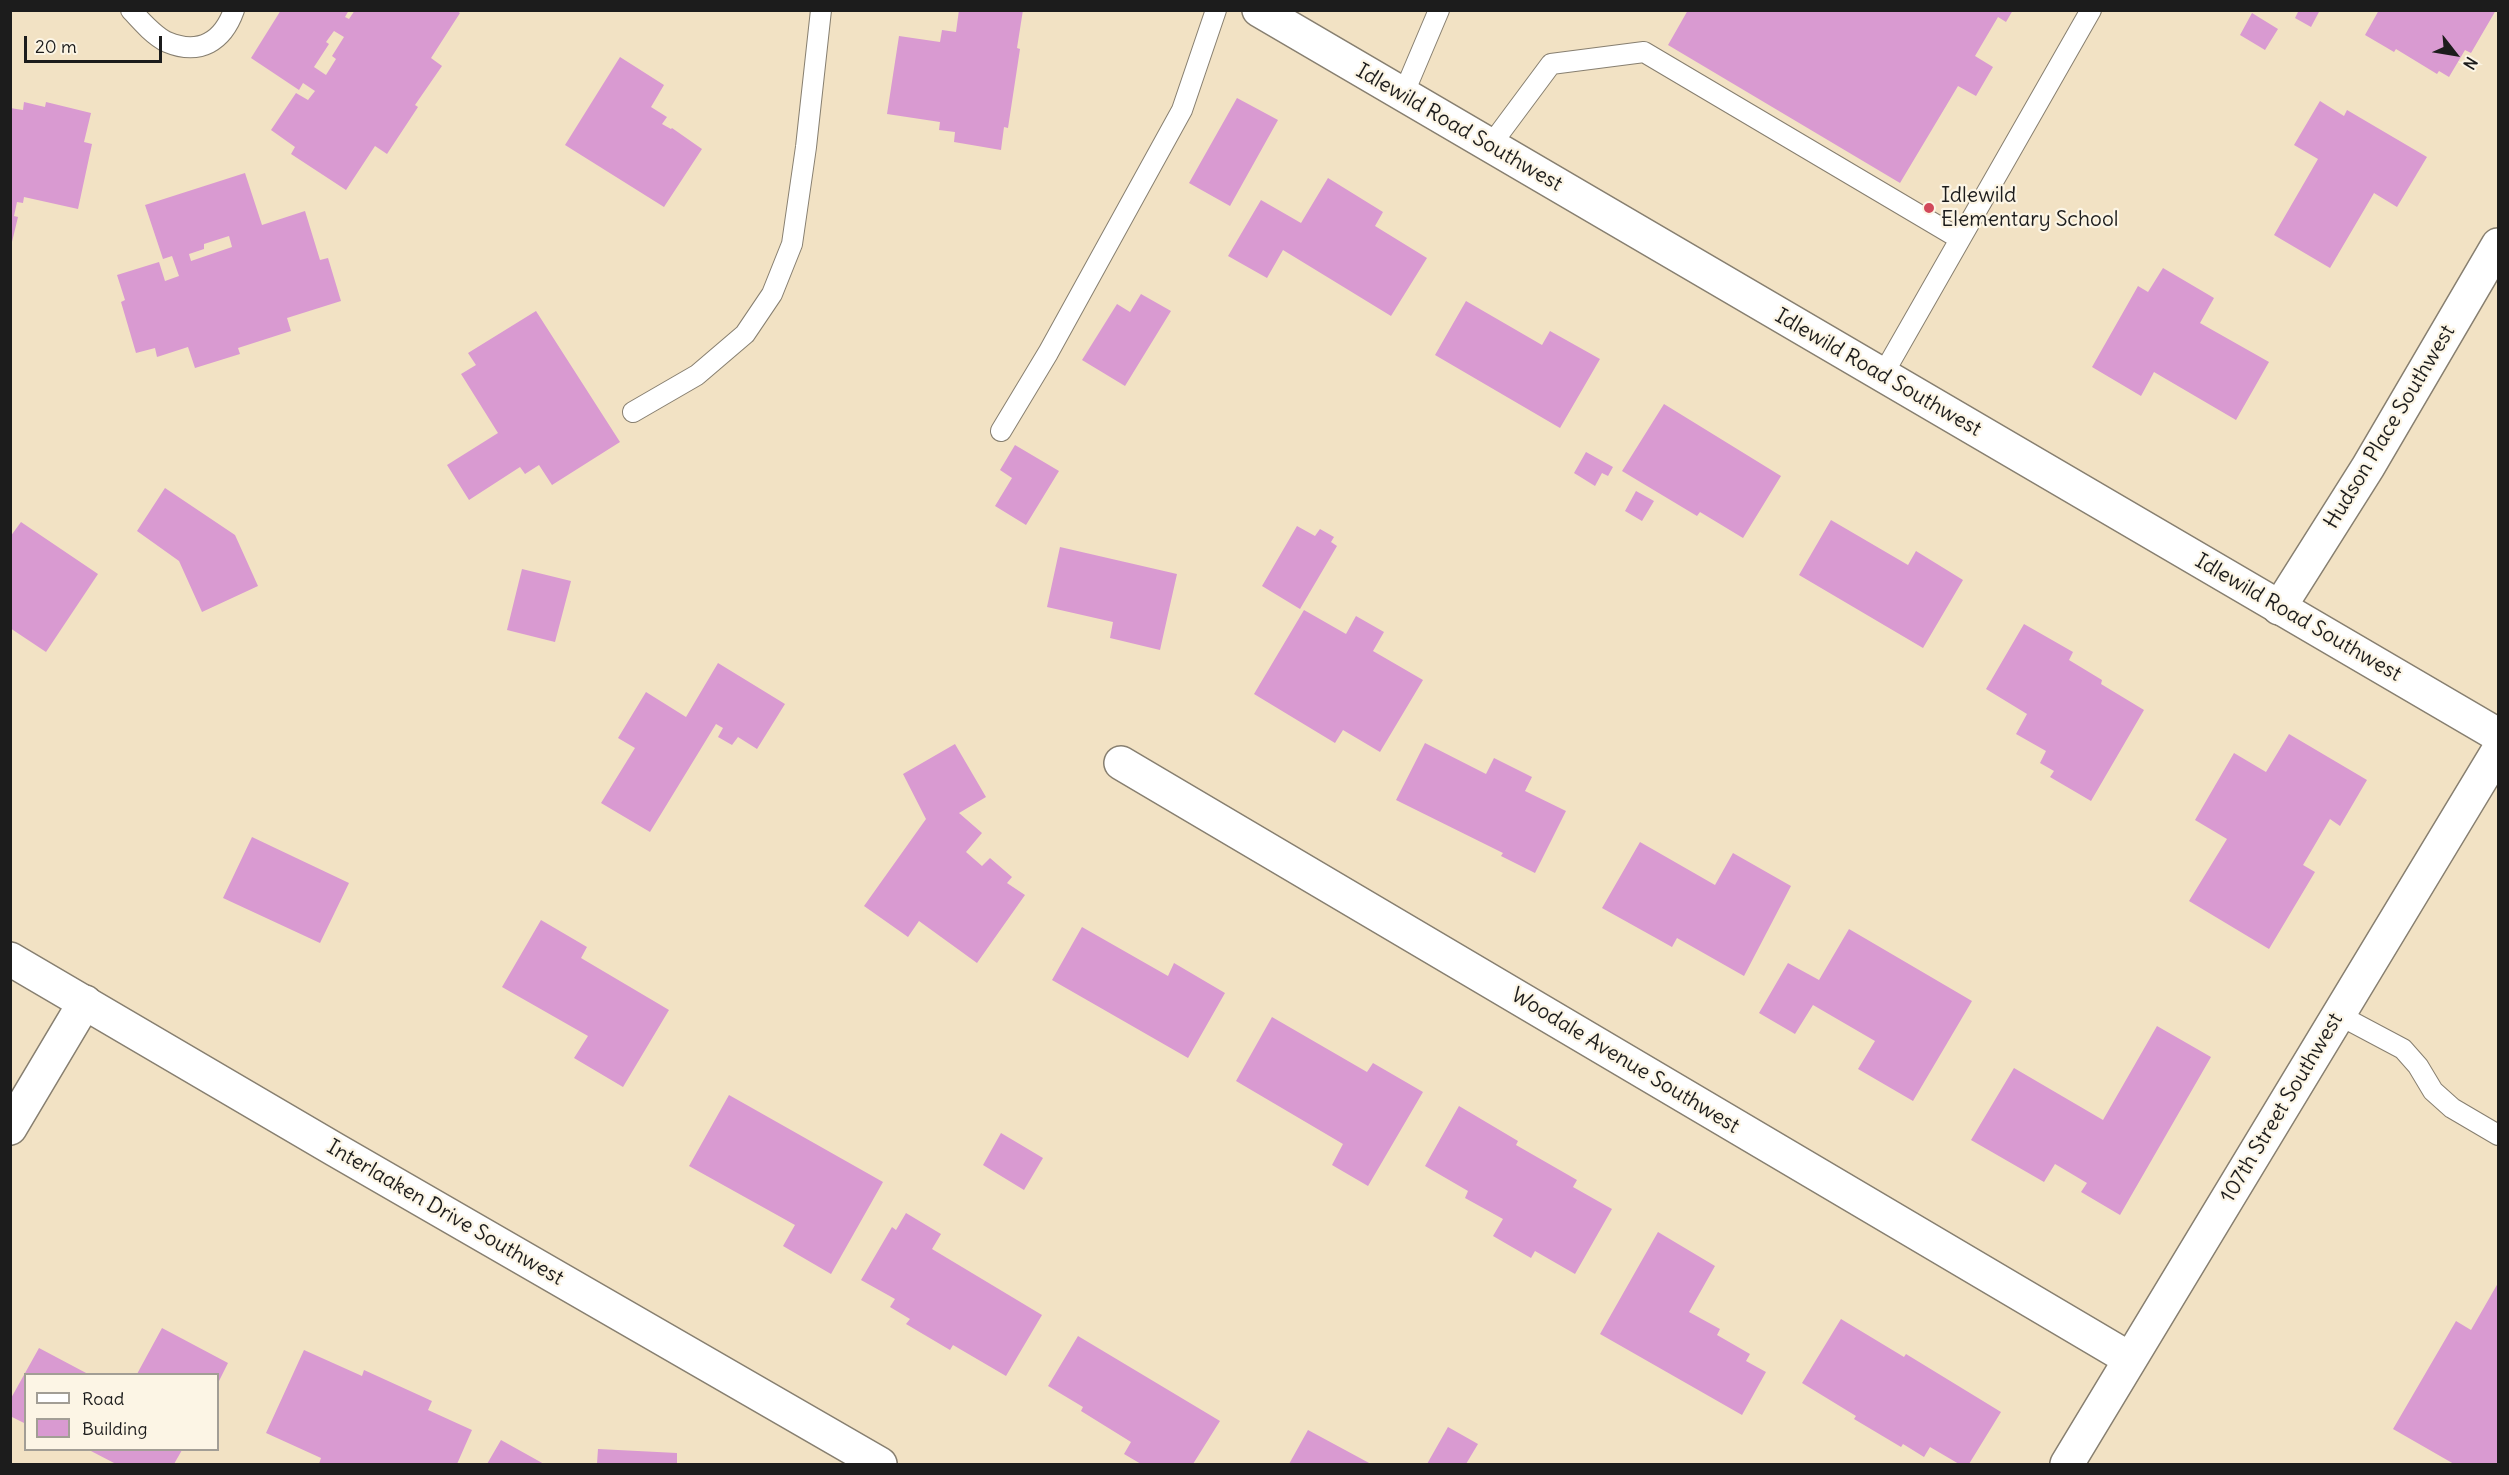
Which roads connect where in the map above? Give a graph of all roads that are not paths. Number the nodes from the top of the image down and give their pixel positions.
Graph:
1 (131, 10) edge
2 (234, 10) edge
3 (821, 10) edge
4 (1216, 10) edge
5 (1259, 10) edge
6 (1439, 10) edge
7 (2091, 10) edge
8 (1403, 95) junction
9 (1490, 146) junction
10 (1960, 239) junction
11 (2499, 245) edge
12 (1882, 376) junction
13 (633, 412) dead end
14 (1001, 430) dead end
15 (2279, 608) junction
16 (2499, 735) edge
17 (2499, 752) edge
18 (1121, 764) dead end
19 (10, 959) edge
20 (85, 1002) junction
21 (2338, 1015) junction
22 (10, 1128) edge
23 (2499, 1135) edge
24 (2130, 1359) junction
25 (880, 1464) edge
26 (2067, 1464) edge

1 - 2 lane
3 - 13 lane
4 - 14 lane
5 - 8 street, Idlewild Road Southwest
6 - 8 lane
7 - 10 lane
8 - 9 street, Idlewild Road Southwest
9 - 10 lane
9 - 12 street, Idlewild Road Southwest
10 - 12 lane
11 - 15 street, Hudson Place Southwest
12 - 15 street, Idlewild Road Southwest
15 - 16 street, Idlewild Road Southwest
17 - 21 street, 107th Street Southwest
18 - 24 street, Woodale Avenue Southwest
19 - 20 street, Interlaaken Drive Southwest
20 - 22 street
20 - 25 street, Interlaaken Drive Southwest
21 - 23 lane
21 - 24 street, 107th Street Southwest
24 - 26 street, 107th Street Southwest

